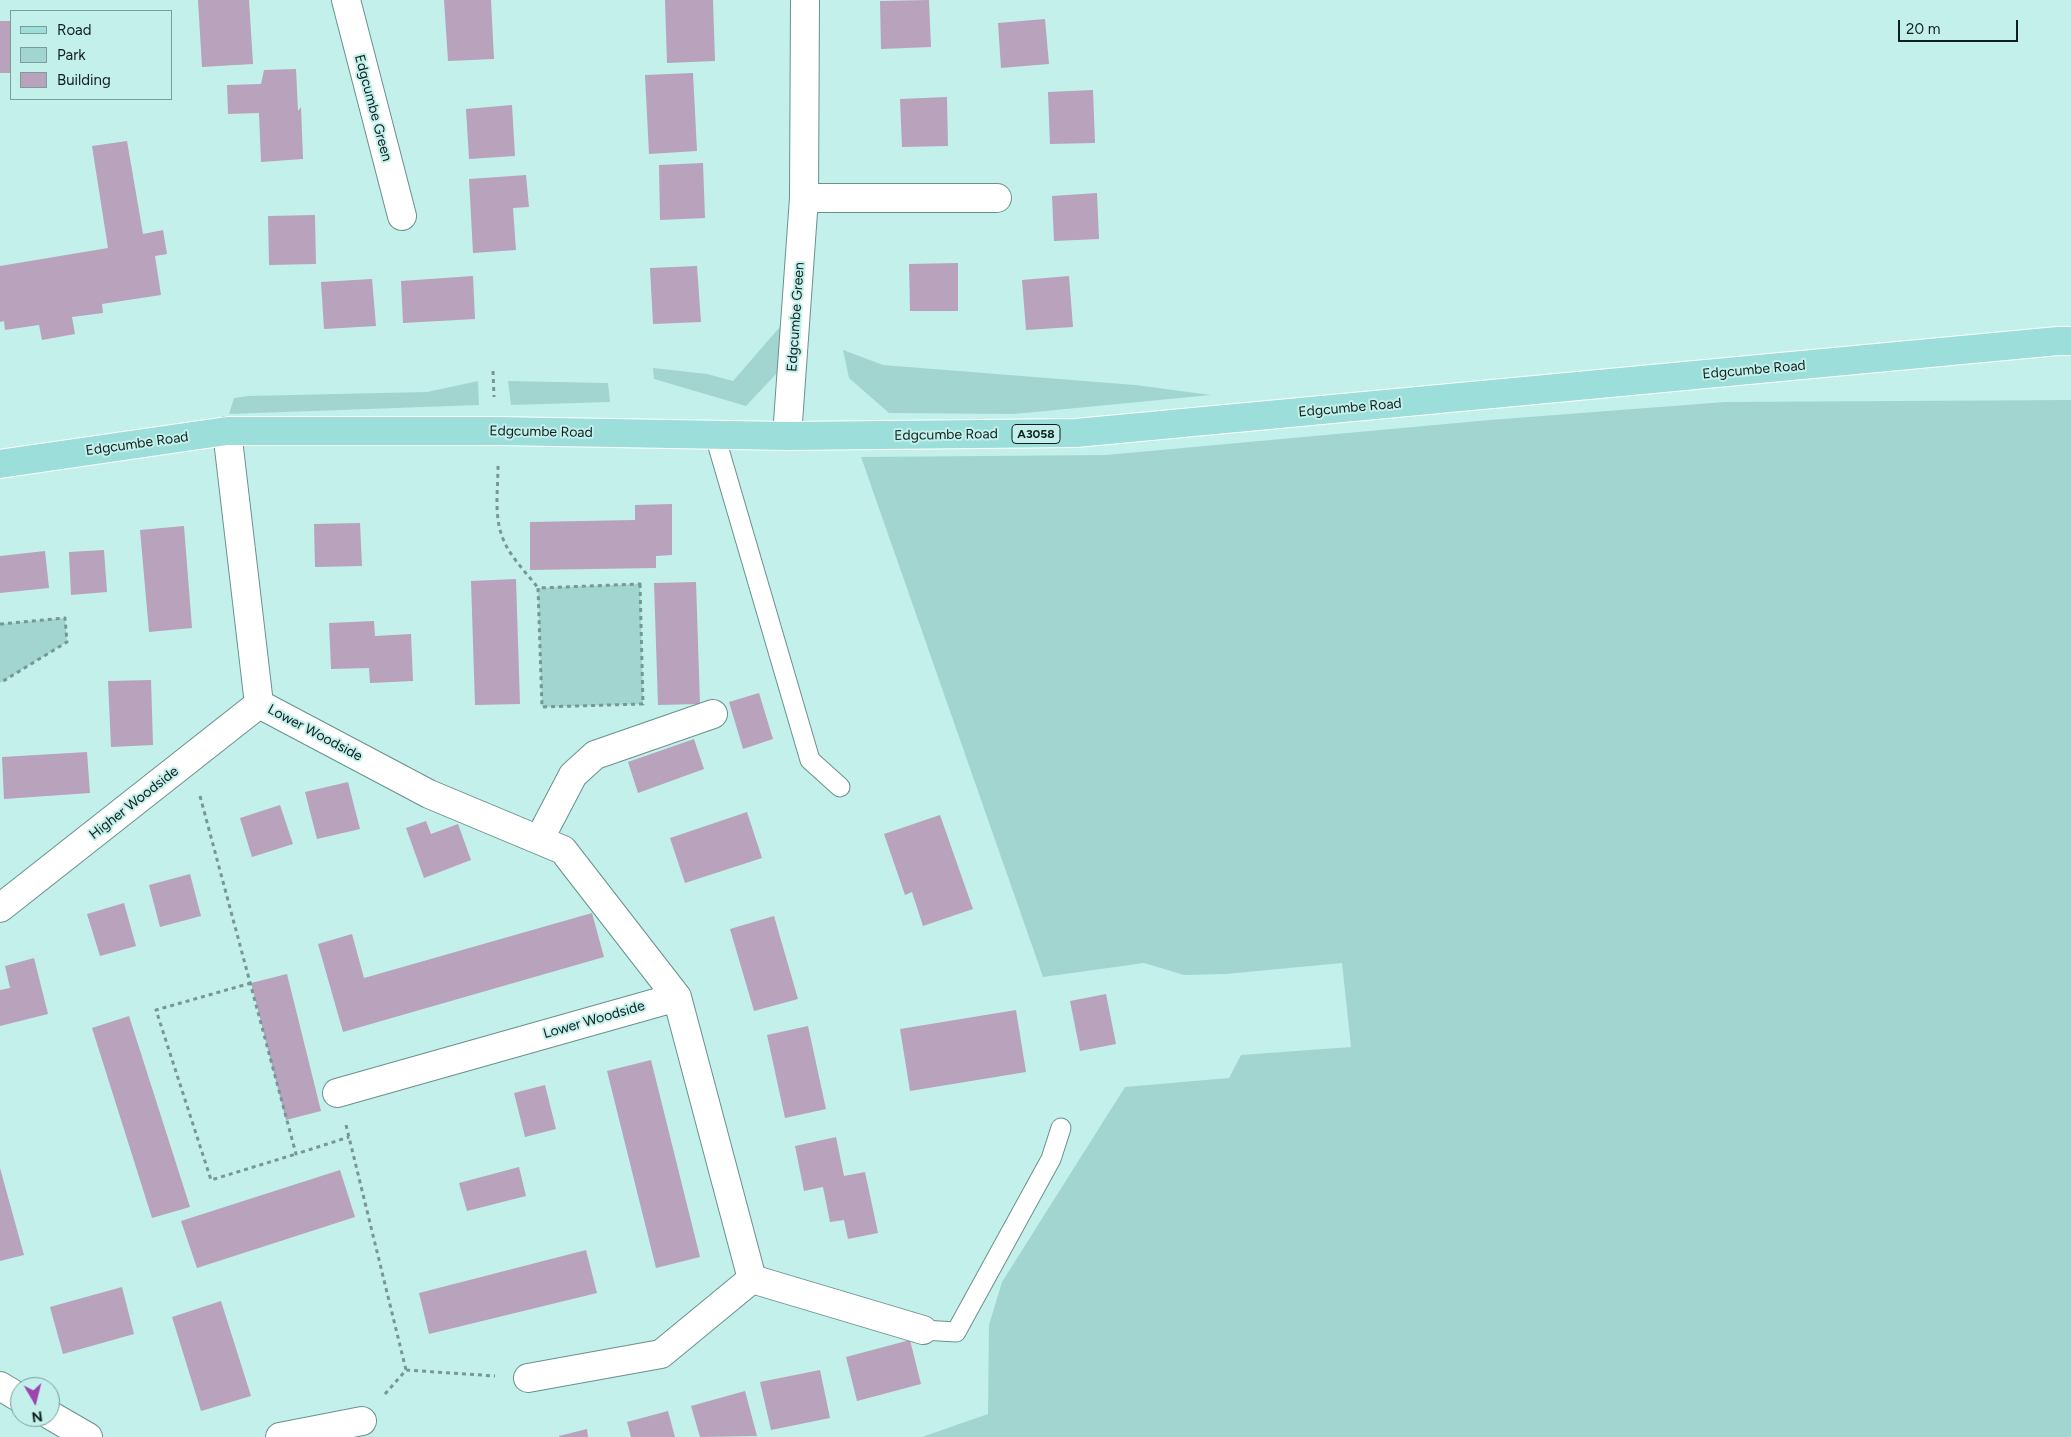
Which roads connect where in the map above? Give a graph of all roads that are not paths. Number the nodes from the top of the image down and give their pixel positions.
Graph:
1 (346, 0) edge
2 (805, 0) edge
3 (804, 198) junction
4 (997, 198) dead end
5 (402, 216) dead end
6 (2071, 342) edge
7 (227, 431) junction
8 (715, 436) junction
9 (787, 436) junction
10 (0, 464) edge
11 (259, 704) junction
12 (713, 714) dead end
13 (840, 787) dead end
14 (539, 840) junction
15 (3, 896) edge
16 (677, 997) junction
17 (337, 1093) road end
18 (1061, 1128) dead end
19 (752, 1279) junction
20 (923, 1330) joint
21 (528, 1378) road end
22 (362, 1420) road end
23 (60, 1421) edge
24 (88, 1437) edge
25 (280, 1437) edge

1 - 5 street, Edgcumbe Green
2 - 3 street, Edgcumbe Green
3 - 4 street
3 - 9 street, Edgcumbe Green
6 - 9 main road, Edgcumbe Road / A3058
7 - 8 main road, Edgcumbe Road / A3058
7 - 10 main road, Edgcumbe Road / A3058
7 - 11 street, Lower Woodside
8 - 9 main road, Edgcumbe Road / A3058
8 - 13 lane
11 - 14 street, Lower Woodside
11 - 15 street, Higher Woodside
12 - 14 street
14 - 16 street, Lower Woodside
16 - 17 street, Lower Woodside
16 - 19 street, Lower Woodside
18 - 20 lane
19 - 20 street
19 - 21 street
22 - 25 street
23 - 24 street

